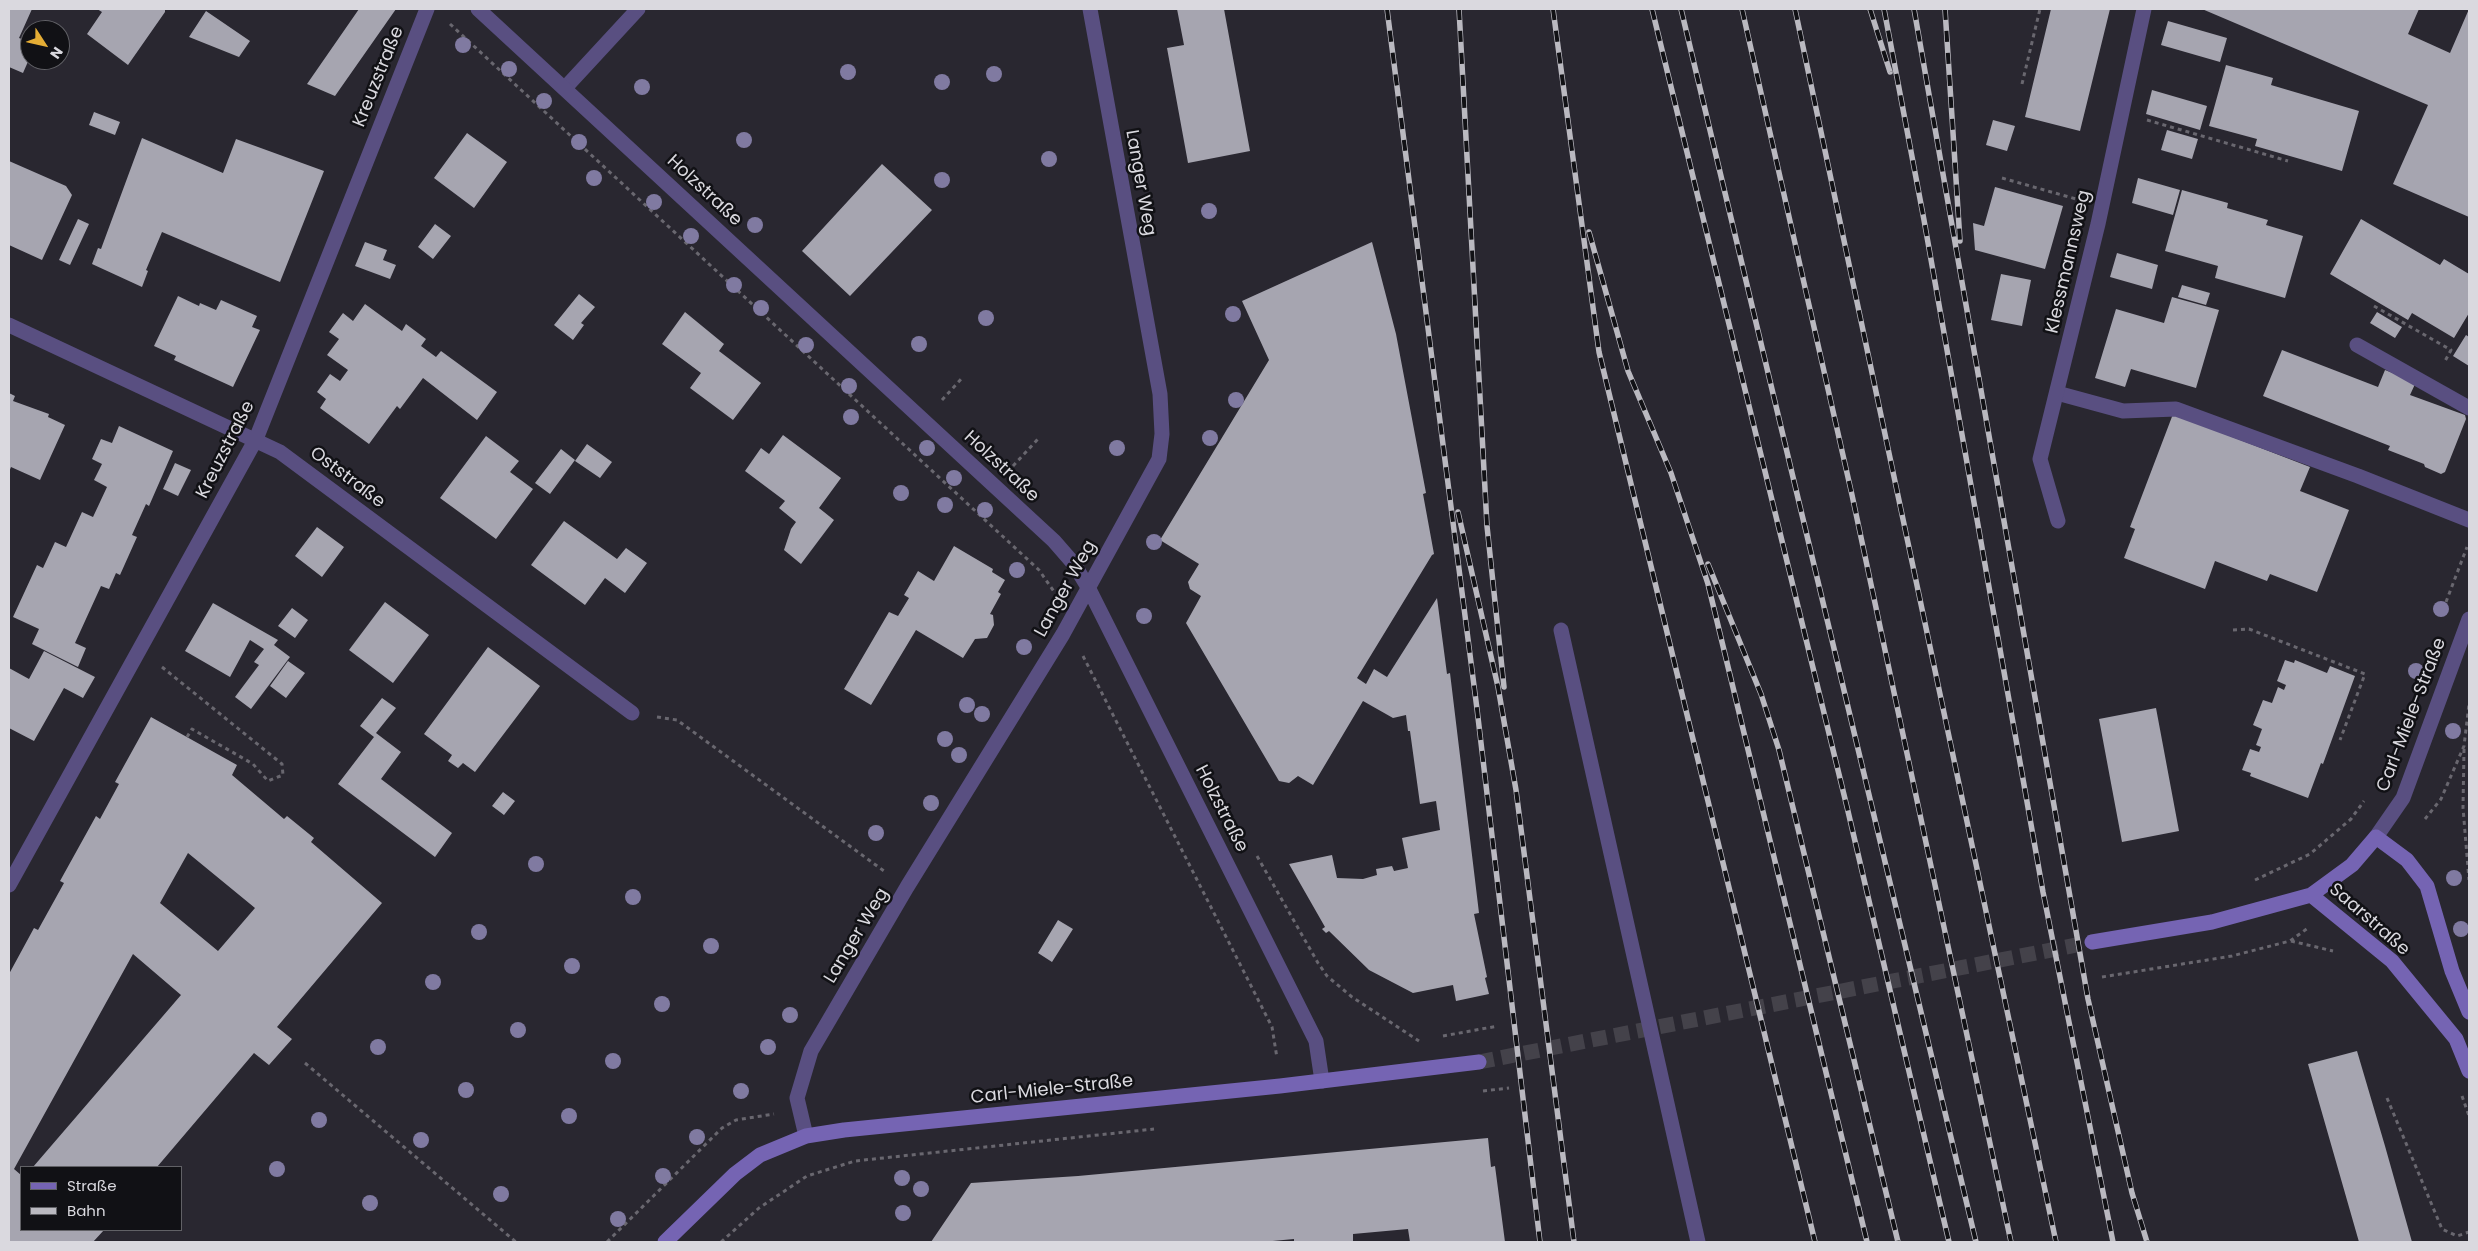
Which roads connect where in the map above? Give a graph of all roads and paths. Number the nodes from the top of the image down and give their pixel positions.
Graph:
1 (428, 9) edge
2 (478, 9) edge
3 (638, 9) edge
4 (1090, 9) edge
5 (2040, 9) edge
6 (2144, 9) edge
7 (444, 19) dead end
8 (2022, 84) dead end
9 (565, 88) junction
10 (2120, 113) junction
11 (2288, 161) dead end
12 (2002, 178) dead end
13 (2102, 205) junction
14 (2374, 306) dead end
15 (9, 324) edge
16 (2357, 344) dead end
17 (2453, 366) dead end
18 (963, 377) dead end
19 (2057, 393) junction
20 (942, 400) dead end
21 (2469, 408) edge
22 (256, 439) junction
23 (1038, 439) dead end
24 (1013, 466) dead end
25 (2469, 520) edge
26 (2058, 521) dead end
27 (2469, 542) edge
28 (1050, 584) dead end
29 (1088, 589) junction
30 (2445, 606) dead end
31 (2469, 619) edge
32 (1561, 630) dead end
33 (2233, 630) dead end
34 (140, 649) junction
35 (2469, 704) edge
36 (1108, 706) dead end
37 (632, 713) joint
38 (187, 736) dead end
39 (2340, 740) dead end
40 (2464, 746) junction
41 (2367, 797) dead end
42 (2424, 820) dead end
43 (2376, 837) junction
44 (1256, 854) dead end
45 (2469, 880) edge
46 (2253, 881) dead end
47 (9, 885) edge
48 (908, 887) junction
49 (2311, 895) junction
50 (2300, 932) dead end
51 (2092, 942) tunnel mouth
52 (2102, 977) dead end
53 (2469, 1012) edge
54 (1498, 1026) dead end
55 (1436, 1037) dead end
56 (1427, 1039) dead end
57 (1277, 1057) dead end
58 (1479, 1062) tunnel mouth
59 (305, 1063) dead end
60 (2469, 1071) edge
61 (1322, 1080) junction
62 (1509, 1088) dead end
63 (1481, 1092) dead end
64 (2387, 1098) dead end
65 (749, 1117) dead end
66 (1163, 1128) dead end
67 (806, 1136) junction
68 (2469, 1232) edge
69 (516, 1242) edge
70 (607, 1242) edge
71 (665, 1242) edge
72 (721, 1242) edge
73 (1698, 1242) edge

1 - 22 street, Kreuzstraße
2 - 9 street, Holzstraße
3 - 9 street
4 - 29 street, Langer Weg
5 - 8 path
6 - 10 street, Klessmannsweg
7 - 28 path
9 - 29 street, Holzstraße
10 - 11 path
10 - 13 street, Klessmannsweg
12 - 13 path
13 - 19 street, Klessmannsweg
14 - 17 path
15 - 22 street, Oststraße
16 - 21 street
18 - 20 path
19 - 25 street
19 - 26 street, Klessmannsweg
22 - 34 street, Kreuzstraße
22 - 37 street, Oststraße
23 - 24 path
27 - 30 path
29 - 48 street, Langer Weg
29 - 61 street, Holzstraße
31 - 43 street, Carl-Miele-Straße
32 - 73 street
33 - 39 path
34 - 38 path
34 - 47 street, Kreuzstraße
35 - 40 path
36 - 57 path
37 - 48 path
40 - 42 path
40 - 45 path
41 - 46 path
43 - 49 street, Carl-Miele-Straße
43 - 53 street
44 - 56 path
48 - 67 street, Langer Weg
49 - 51 street, Carl-Miele-Straße
49 - 60 street, Saarstraße
50 - 52 path
54 - 55 path
58 - 61 street, Carl-Miele-Straße
59 - 69 path
61 - 67 street, Carl-Miele-Straße
62 - 63 path
64 - 68 path
65 - 70 path
66 - 72 path
67 - 71 street, Carl-Miele-Straße

